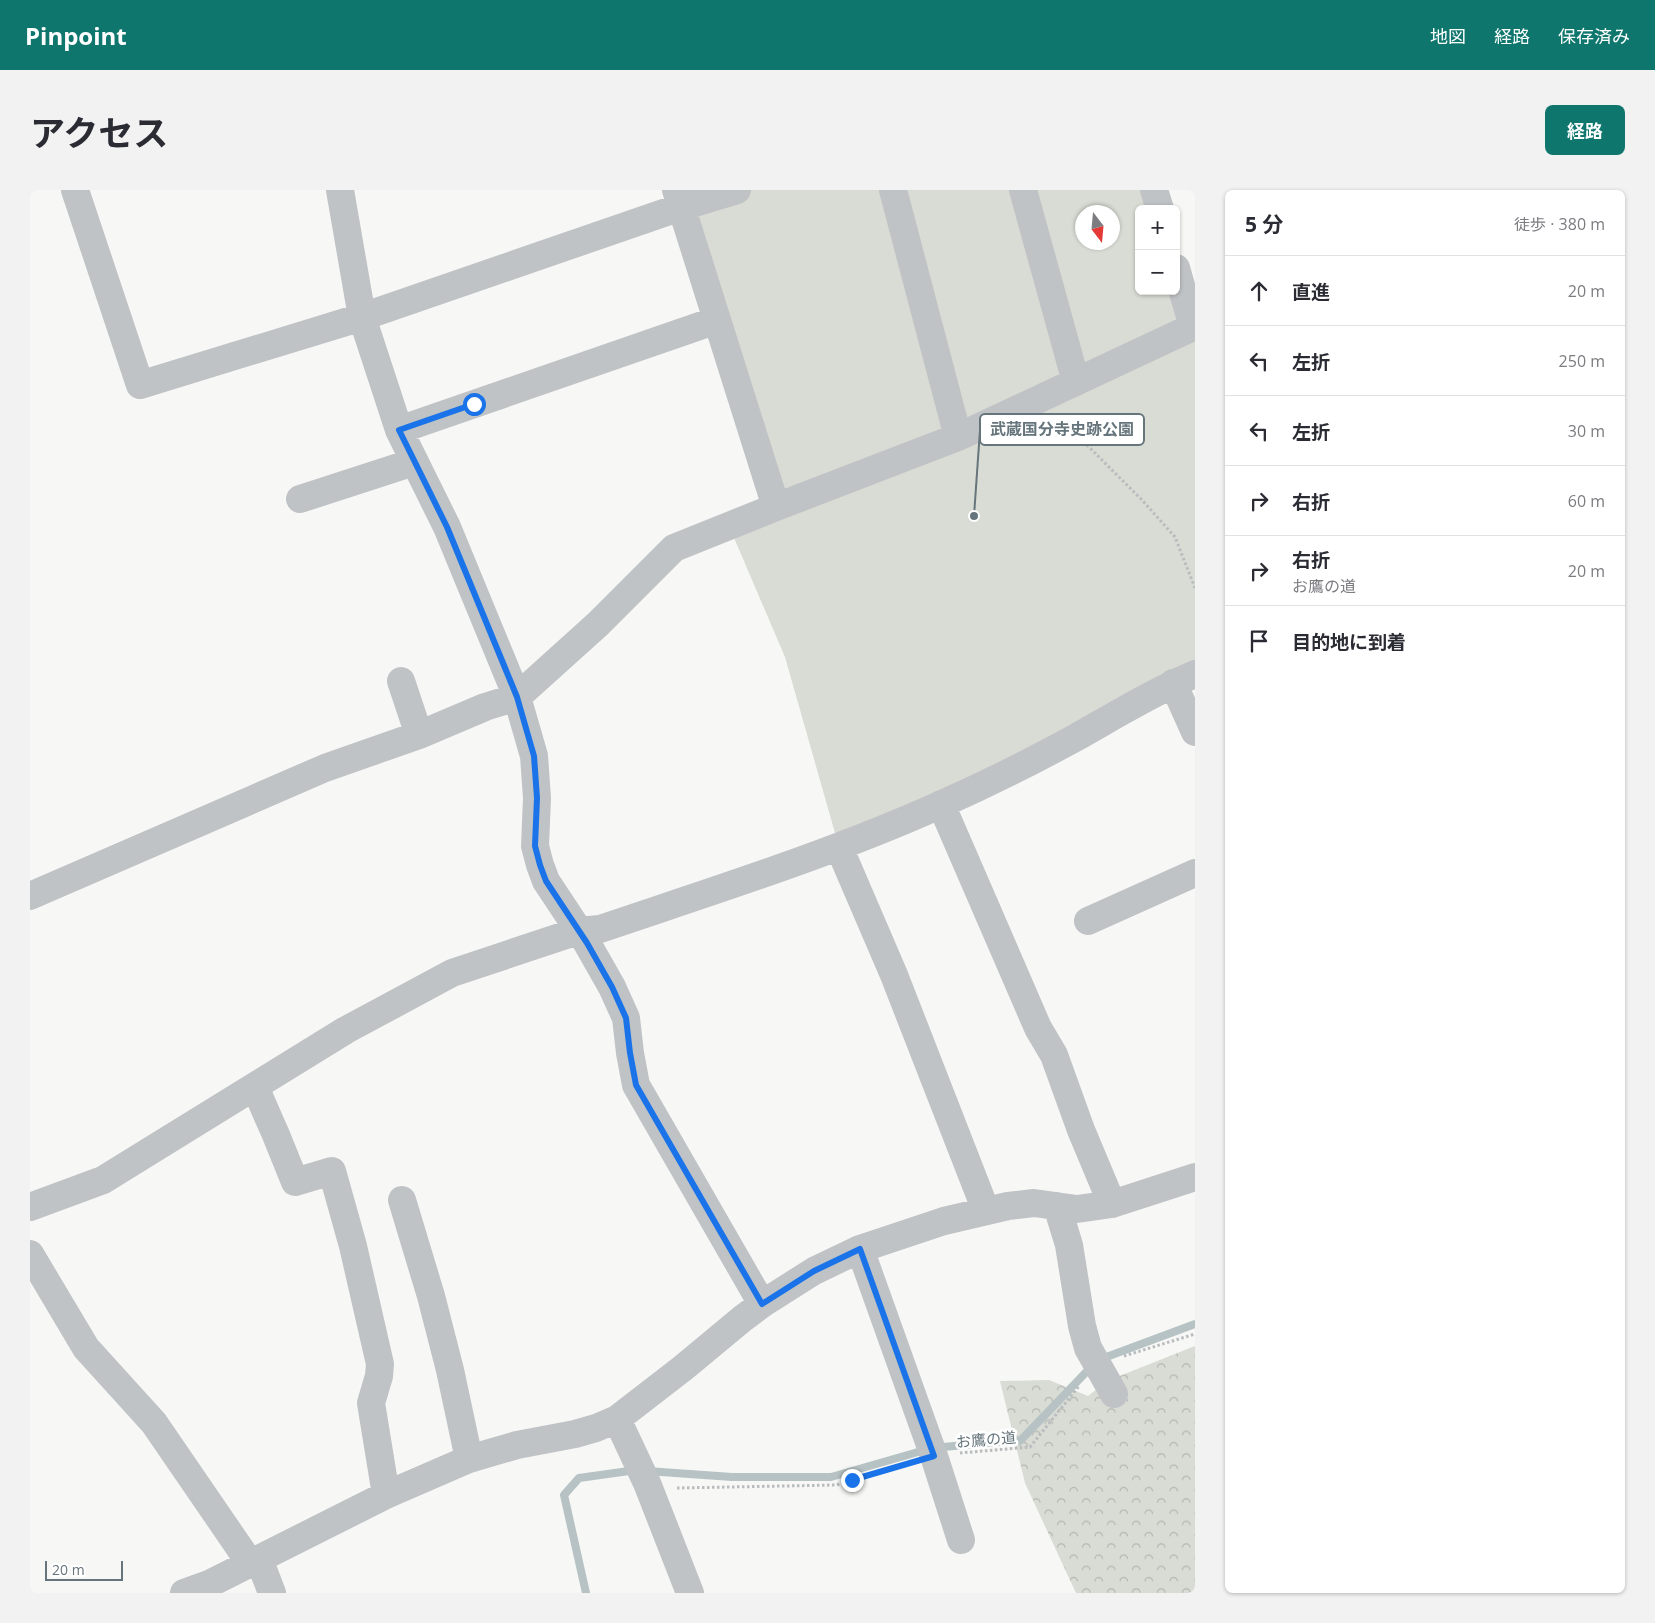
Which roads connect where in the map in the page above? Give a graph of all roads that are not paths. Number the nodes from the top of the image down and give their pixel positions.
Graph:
1 (75, 190) edge
2 (340, 190) edge
3 (737, 190) edge
4 (893, 190) edge
5 (1023, 190) edge
6 (1154, 190) edge
7 (679, 199) edge
8 (1159, 205) edge
9 (1180, 281) edge
10 (362, 317) junction
11 (717, 320) junction
12 (1194, 327) edge
13 (1076, 382) junction
14 (399, 430) junction
15 (958, 437) junction
16 (414, 462) junction
17 (300, 499) dead end
18 (776, 507) junction
19 (1184, 679) edge
20 (401, 681) dead end
21 (517, 697) junction
22 (1195, 732) edge
23 (419, 735) junction
24 (941, 804) junction
25 (840, 848) junction
26 (1195, 873) edge
27 (30, 896) edge
28 (1088, 921) dead end
29 (578, 931) junction
30 (255, 1087) junction
31 (1195, 1177) edge
32 (402, 1200) dead end
33 (1112, 1204) junction
34 (1057, 1206) junction
35 (30, 1207) edge
36 (986, 1211) junction
37 (860, 1249) junction
38 (30, 1254) edge
39 (762, 1304) junction
40 (1114, 1394) dead end
41 (617, 1419) junction
42 (469, 1459) junction
43 (386, 1495) junction
44 (961, 1540) dead end
45 (254, 1561) junction
46 (184, 1593) edge
47 (272, 1593) edge
48 (690, 1593) edge

1 - 10 street
2 - 10 street
3 - 7 street
4 - 15 street
5 - 13 street
6 - 8 street
7 - 10 street
7 - 11 street
9 - 12 street
10 - 14 street
11 - 14 street
11 - 18 street
12 - 13 street
13 - 15 street
14 - 16 street
15 - 18 street
16 - 17 street
16 - 21 street
18 - 21 street
19 - 22 street
19 - 24 street
20 - 23 street
21 - 23 street
21 - 29 street
23 - 27 street
24 - 25 street
24 - 33 street
25 - 29 street
25 - 36 street
26 - 28 street
29 - 30 street
29 - 39 street
30 - 35 street
30 - 43 street
31 - 33 street
32 - 42 street
33 - 34 street
34 - 36 street
34 - 40 street
36 - 37 street
37 - 39 street
37 - 44 street
38 - 45 street
39 - 41 street
41 - 42 street
41 - 48 street
42 - 43 street
43 - 45 street
45 - 46 street
45 - 47 street

